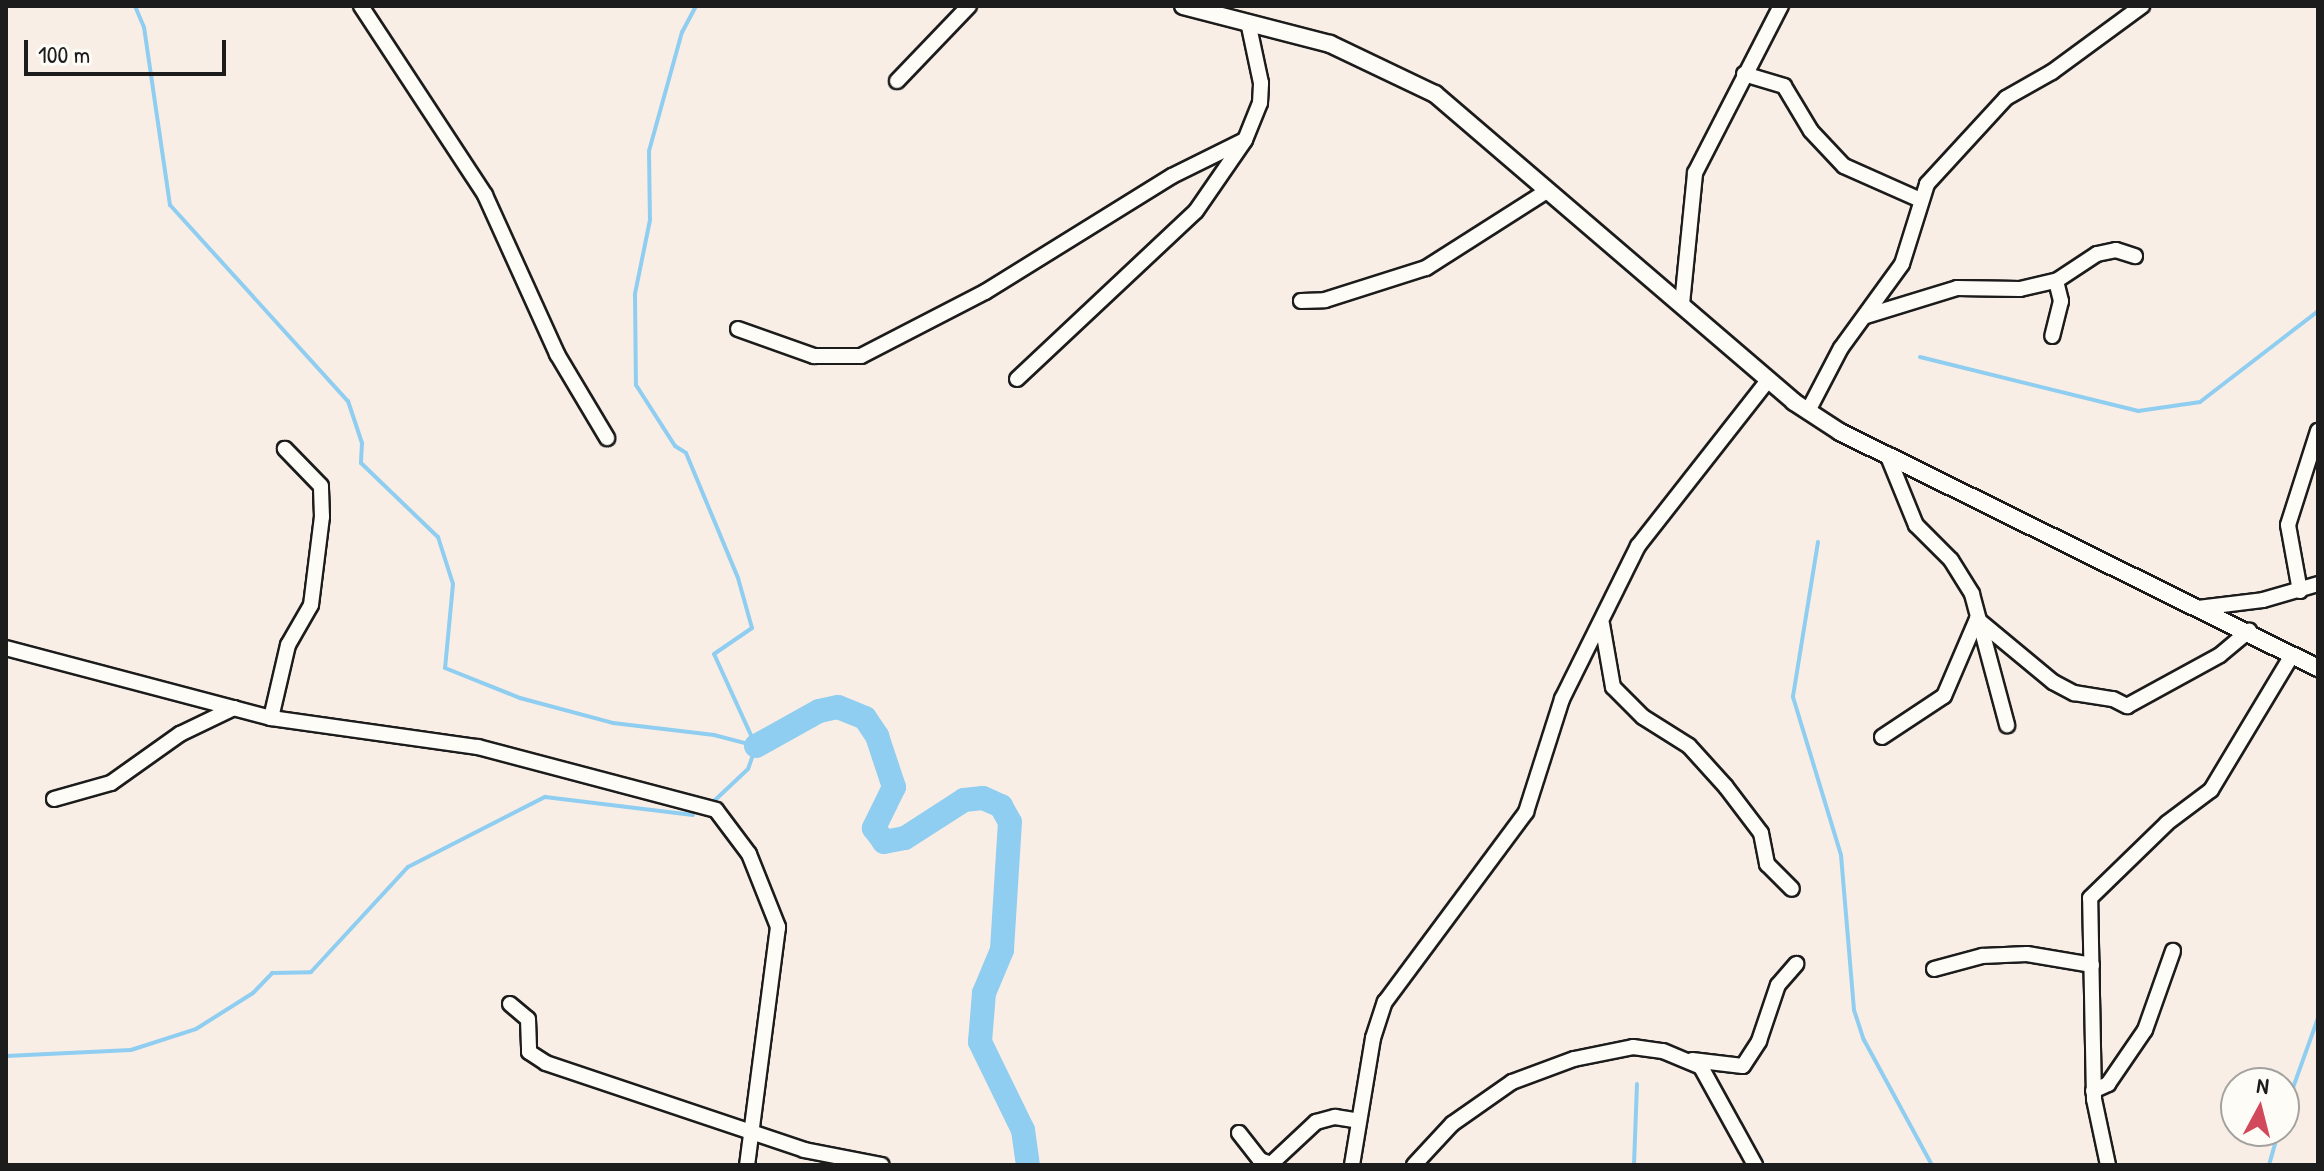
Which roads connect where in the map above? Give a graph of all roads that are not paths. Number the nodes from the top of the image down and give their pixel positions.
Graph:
1 (361, 6) edge
2 (969, 6) edge
3 (1183, 6) edge
4 (1781, 6) edge
5 (2142, 6) edge
6 (1248, 22) junction
7 (1744, 74) junction
8 (897, 81) dead end
9 (1245, 140) junction
10 (1547, 191) junction
11 (1918, 199) junction
12 (2135, 256) dead end
13 (2056, 281) junction
14 (1301, 301) dead end
15 (1682, 304) junction
16 (1866, 316) junction
17 (738, 329) dead end
18 (2052, 336) dead end
19 (1017, 379) dead end
20 (1768, 380) junction
21 (1808, 411) junction
22 (2318, 431) edge
23 (607, 438) dead end
24 (285, 449) dead end
25 (1887, 454) junction
26 (2318, 584) edge
27 (2300, 591) junction
28 (2198, 608) junction
29 (1977, 619) junction
30 (1602, 624) junction
31 (2249, 631) junction
32 (6, 648) edge
33 (2292, 655) junction
34 (2318, 668) edge
35 (234, 708) junction
36 (271, 718) junction
37 (2007, 725) dead end
38 (1882, 737) dead end
39 (54, 799) dead end
40 (1792, 889) dead end
41 (2173, 951) dead end
42 (1796, 964) dead end
43 (2092, 965) junction
44 (1934, 969) dead end
45 (510, 1004) dead end
46 (1688, 1060) junction
47 (2093, 1091) junction
48 (1359, 1121) junction
49 (751, 1133) junction
50 (1239, 1133) dead end
51 (747, 1165) edge
52 (882, 1165) edge
53 (1352, 1165) edge
54 (1414, 1165) edge
55 (1755, 1165) edge
56 (2108, 1165) edge

1 - 23 street
2 - 8 street
3 - 6 street
4 - 7 street
5 - 11 street
6 - 9 street
6 - 10 street
7 - 11 street
7 - 15 street
9 - 17 street
9 - 19 street
10 - 14 street
10 - 15 street
11 - 16 street
12 - 13 street
13 - 16 street
13 - 18 street
15 - 20 street
16 - 21 street
20 - 21 street
20 - 30 street
21 - 25 street
22 - 27 street
24 - 36 street
25 - 28 street
25 - 29 street
26 - 27 street
27 - 28 street
28 - 31 street
29 - 31 street
29 - 37 street
29 - 38 street
30 - 40 street
30 - 48 street
31 - 33 street
32 - 35 street
33 - 34 street
33 - 43 street
35 - 36 street
35 - 39 street
36 - 49 street
41 - 47 street
42 - 46 street
43 - 44 street
43 - 47 street
45 - 49 street
46 - 54 street
46 - 55 street
47 - 56 street
48 - 50 street
48 - 53 street
49 - 51 street
49 - 52 street

